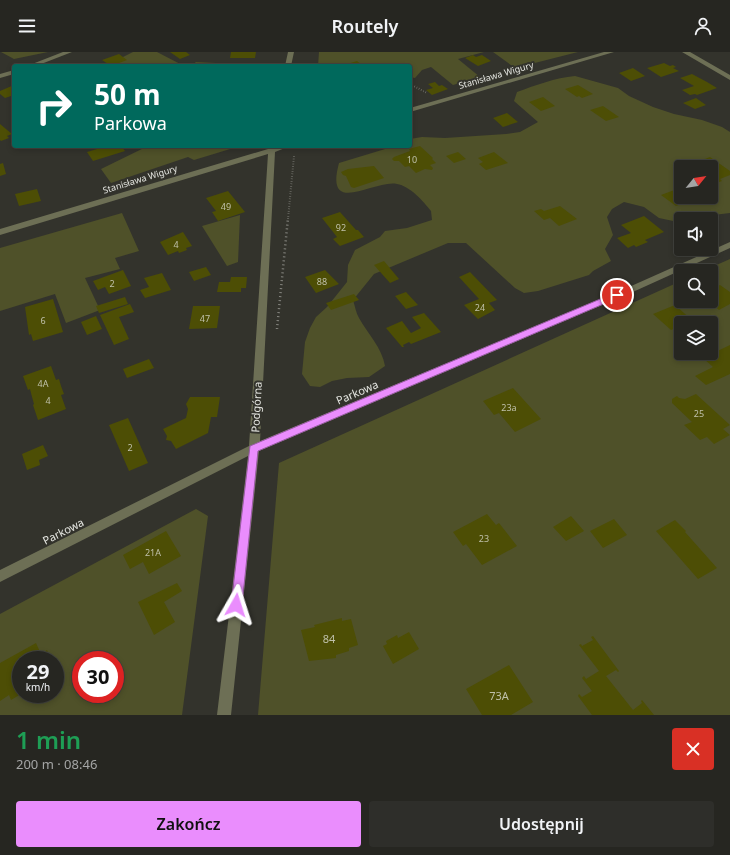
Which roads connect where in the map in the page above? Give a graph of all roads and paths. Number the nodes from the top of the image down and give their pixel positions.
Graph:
1 (69, 52) edge
2 (291, 52) edge
3 (611, 52) edge
4 (684, 52) edge
5 (36, 64) edge
6 (288, 64) edge
7 (12, 73) edge
8 (0, 76) edge
9 (730, 78) edge
10 (412, 109) edge
11 (271, 148) edge
12 (294, 156) dead end
13 (0, 232) edge
14 (730, 245) edge
15 (277, 330) dead end
16 (254, 448) junction
17 (0, 576) edge
18 (224, 715) edge

1 - 5 street
2 - 6 street
3 - 10 street, Stanisława Wigury
4 - 9 street
7 - 8 street
11 - 13 street, Stanisława Wigury
11 - 16 street, Podgórna
12 - 15 path
14 - 16 street, Parkowa
16 - 17 street, Parkowa
16 - 18 street, Podgórna

